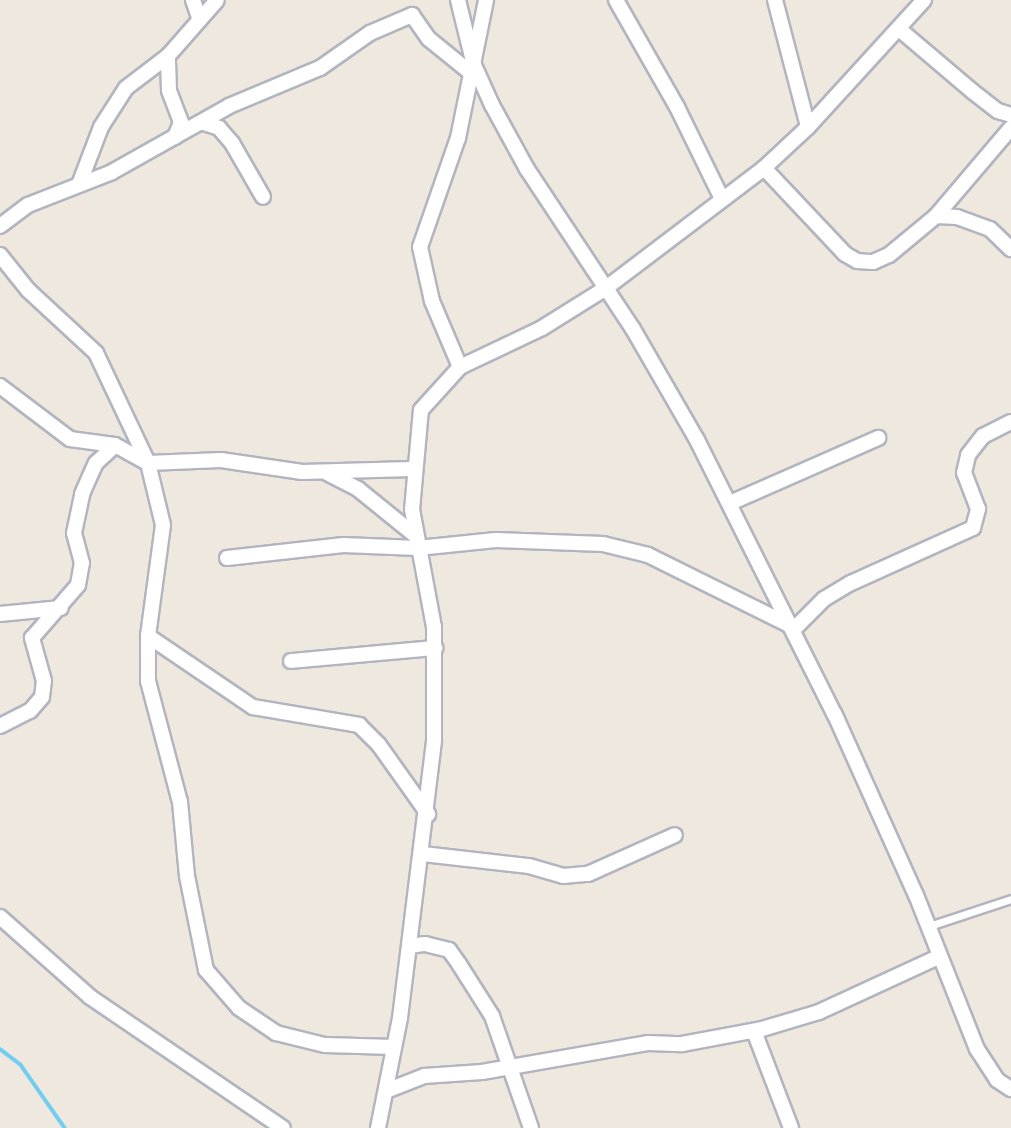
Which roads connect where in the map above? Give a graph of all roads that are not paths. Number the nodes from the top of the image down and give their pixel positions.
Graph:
1 (193, 0) edge
2 (217, 0) edge
3 (458, 0) edge
4 (486, 0) edge
5 (616, 0) edge
6 (775, 0) edge
7 (925, 0) edge
8 (199, 17) junction
9 (900, 29) junction
10 (168, 55) junction
11 (473, 69) junction
12 (1011, 114) edge
13 (204, 123) junction
14 (808, 127) junction
15 (1011, 128) edge
16 (175, 137) junction
17 (764, 168) junction
18 (80, 182) junction
19 (263, 197) dead end
20 (722, 199) junction
21 (936, 216) junction
22 (0, 226) edge
23 (1011, 249) edge
24 (0, 255) edge
25 (606, 288) junction
26 (460, 367) junction
27 (0, 386) edge
28 (1011, 422) edge
29 (878, 438) dead end
30 (115, 444) junction
31 (148, 463) junction
32 (412, 469) junction
33 (326, 473) junction
34 (730, 503) junction
35 (417, 542) junction
36 (227, 558) dead end
37 (61, 608) junction
38 (0, 614) edge
39 (794, 628) junction
40 (148, 636) junction
41 (435, 648) junction
42 (290, 661) dead end
43 (0, 726) edge
44 (428, 814) junction
45 (675, 835) dead end
46 (422, 853) junction
47 (1011, 898) edge
48 (0, 917) edge
49 (928, 926) junction
50 (410, 946) junction
51 (940, 956) junction
52 (754, 1031) junction
53 (394, 1047) junction
54 (509, 1066) junction
55 (1011, 1089) edge
56 (386, 1091) junction
57 (283, 1128) edge
58 (379, 1128) edge
59 (531, 1128) edge
60 (791, 1128) edge

1 - 8 street
2 - 8 street
3 - 11 street
4 - 11 street
5 - 20 street
6 - 14 street
7 - 9 street
8 - 10 street
9 - 12 street
9 - 14 street
10 - 16 street
10 - 18 street
11 - 13 street
11 - 25 street
11 - 26 street
13 - 16 street
13 - 19 street
14 - 17 street
15 - 21 street
16 - 18 street
17 - 20 street
17 - 21 street
18 - 22 street
20 - 25 street
21 - 23 street
24 - 31 street
25 - 26 street
25 - 34 street
26 - 32 street
27 - 30 street
28 - 39 street
29 - 34 street
30 - 31 street
30 - 37 street
31 - 33 street
31 - 40 street
32 - 33 street
32 - 35 street
33 - 35 street
34 - 39 street
35 - 36 street
35 - 39 street
35 - 41 street
37 - 38 street
37 - 43 street
39 - 49 street
40 - 44 street
40 - 53 street
41 - 42 street
41 - 44 street
44 - 46 street
45 - 46 street
46 - 50 street
47 - 49 lane
48 - 57 street
49 - 51 street
50 - 53 street
50 - 54 street
51 - 52 street
51 - 55 street
52 - 54 street
52 - 60 street
53 - 56 street
54 - 56 street
54 - 59 street
56 - 58 street

